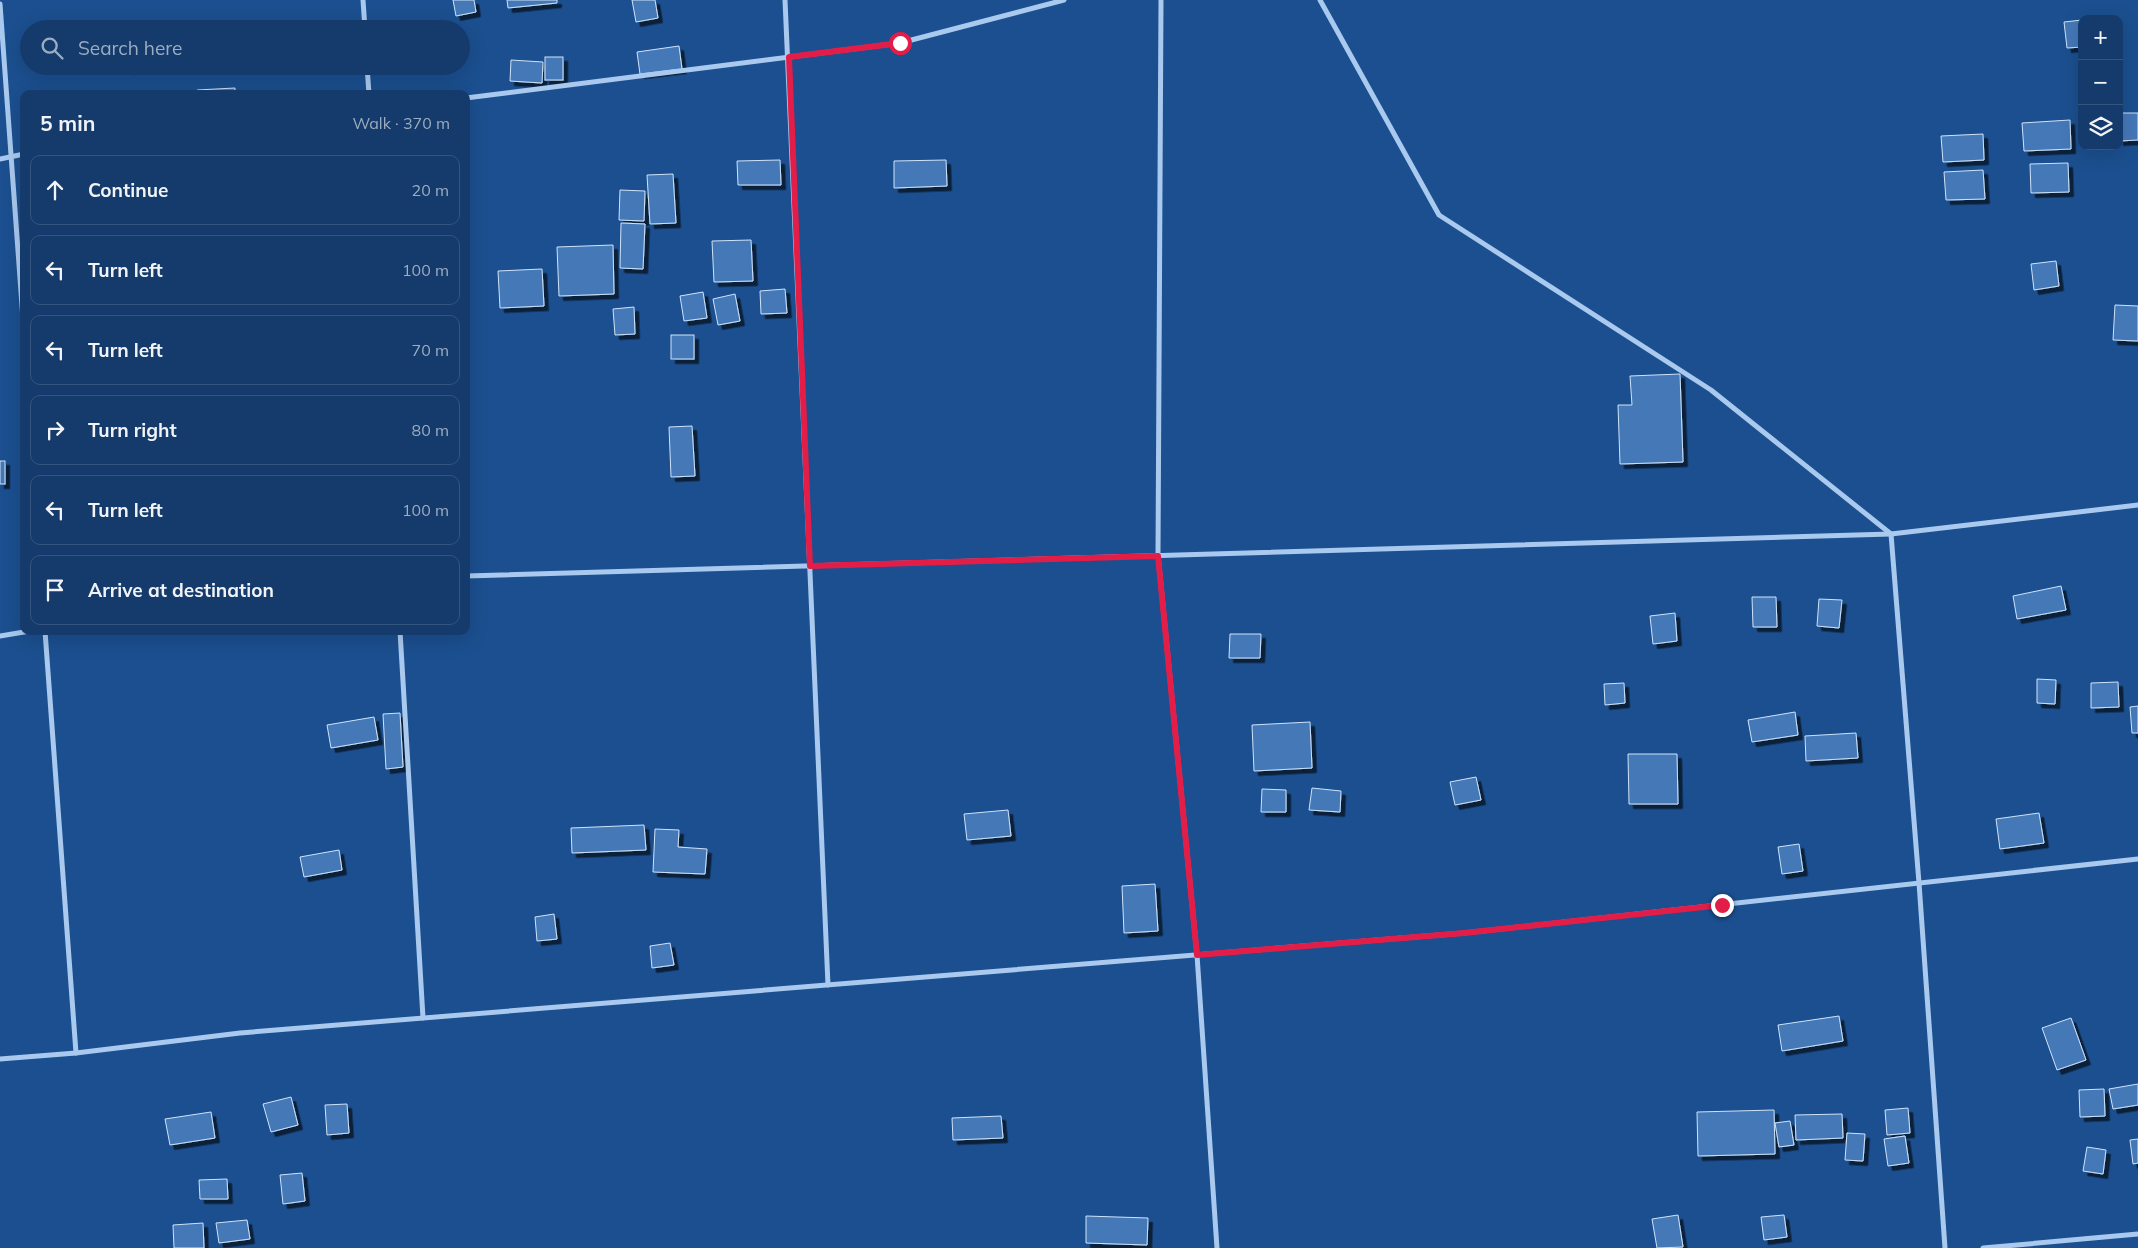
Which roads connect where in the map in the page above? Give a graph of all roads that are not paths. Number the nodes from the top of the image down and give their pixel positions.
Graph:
1 (363, 0) edge
2 (785, 0) edge
3 (1064, 0) edge
4 (1161, 0) edge
5 (1320, 0) edge
6 (0, 4) edge
7 (364, 20) edge
8 (789, 57) junction
9 (368, 75) edge
10 (369, 90) edge
11 (470, 97) edge
12 (20, 155) edge
13 (11, 156) junction
14 (0, 159) edge
15 (20, 279) edge
16 (2138, 505) edge
17 (1891, 534) junction
18 (1158, 556) junction
19 (810, 566) junction
20 (470, 576) edge
21 (20, 633) edge
22 (45, 635) edge
23 (400, 635) edge
24 (0, 636) edge
25 (2138, 859) edge
26 (1920, 883) junction
27 (1197, 955) junction
28 (828, 985) junction
29 (423, 1018) junction
30 (76, 1053) junction
31 (0, 1059) edge
32 (2138, 1234) edge
33 (1217, 1248) edge
34 (1945, 1248) edge
35 (1982, 1248) edge

1 - 7 street
2 - 8 street
3 - 8 street
4 - 18 street
5 - 17 street
6 - 13 street
8 - 11 street
8 - 19 street
9 - 10 street
12 - 13 street
13 - 14 street
13 - 15 street
16 - 17 street
17 - 18 street
17 - 26 street
18 - 19 street
18 - 27 street
19 - 20 street
19 - 28 street
21 - 24 street
22 - 30 street
23 - 29 street
25 - 26 street
26 - 27 street
26 - 34 street
27 - 28 street
27 - 33 street
28 - 29 street
29 - 30 street
30 - 31 street
32 - 35 street

